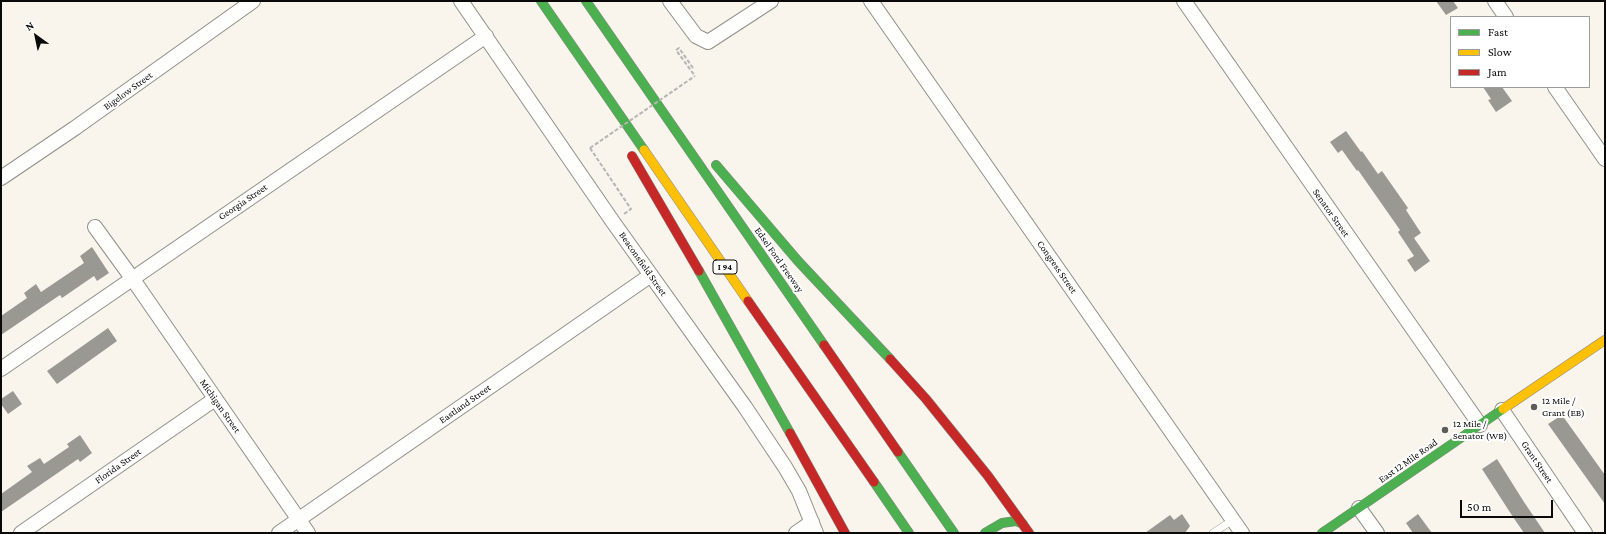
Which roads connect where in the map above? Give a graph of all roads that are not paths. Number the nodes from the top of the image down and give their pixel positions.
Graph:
1 (253, 1) edge
2 (461, 1) edge
3 (542, 1) edge
4 (586, 1) edge
5 (670, 1) edge
6 (771, 1) edge
7 (871, 1) edge
8 (1184, 1) edge
9 (1495, 1) edge
10 (1505, 16) edge
11 (486, 36) junction
12 (645, 85) junction
13 (1556, 88) edge
14 (678, 118) dead end
15 (628, 149) dead end
16 (708, 155) dead end
17 (1605, 159) edge
18 (1, 178) edge
19 (95, 227) dead end
20 (651, 275) junction
21 (132, 278) junction
22 (1605, 340) edge
23 (1, 369) edge
24 (215, 399) junction
25 (1502, 410) junction
26 (1480, 425) junction
27 (1359, 508) junction
28 (298, 519) junction
29 (1233, 520) junction
30 (1023, 524) junction
31 (814, 528) edge
32 (21, 533) edge
33 (278, 533) edge
34 (308, 533) edge
35 (796, 533) edge
36 (845, 533) edge
37 (909, 533) edge
38 (954, 533) edge
39 (985, 533) edge
40 (1030, 533) edge
41 (1213, 533) edge
42 (1242, 533) edge
43 (1322, 533) edge
44 (1376, 533) edge
45 (1585, 533) edge

1 - 18 street, Bigelow Street
2 - 11 street, Beaconsfield Street
3 - 37 main road, I 94
4 - 12 main road, Edsel Ford Freeway
5 - 6 street
7 - 29 street, Congress Street
8 - 26 street, Senator Street
9 - 10 street
11 - 20 street, Beaconsfield Street
11 - 21 street, Georgia Street
12 - 14 main road
12 - 38 main road, Edsel Ford Freeway
13 - 17 street
15 - 36 main road
16 - 30 main road
19 - 21 street, Michigan Street
20 - 28 street, Eastland Street
20 - 31 street, Beaconsfield Street
21 - 23 street, Georgia Street
21 - 24 street, Michigan Street
22 - 25 main road, East 12 Mile Road
24 - 28 street, Michigan Street
24 - 32 street, Florida Street
25 - 26 main road, East 12 Mile Road
25 - 45 street, Grant Street
26 - 27 main road, East 12 Mile Road
27 - 43 main road, East 12 Mile Road
27 - 44 street
28 - 33 street, Eastland Street
28 - 34 street, Michigan Street
29 - 41 lane
29 - 42 street, Congress Street
30 - 39 main road
30 - 40 main road
31 - 35 street

